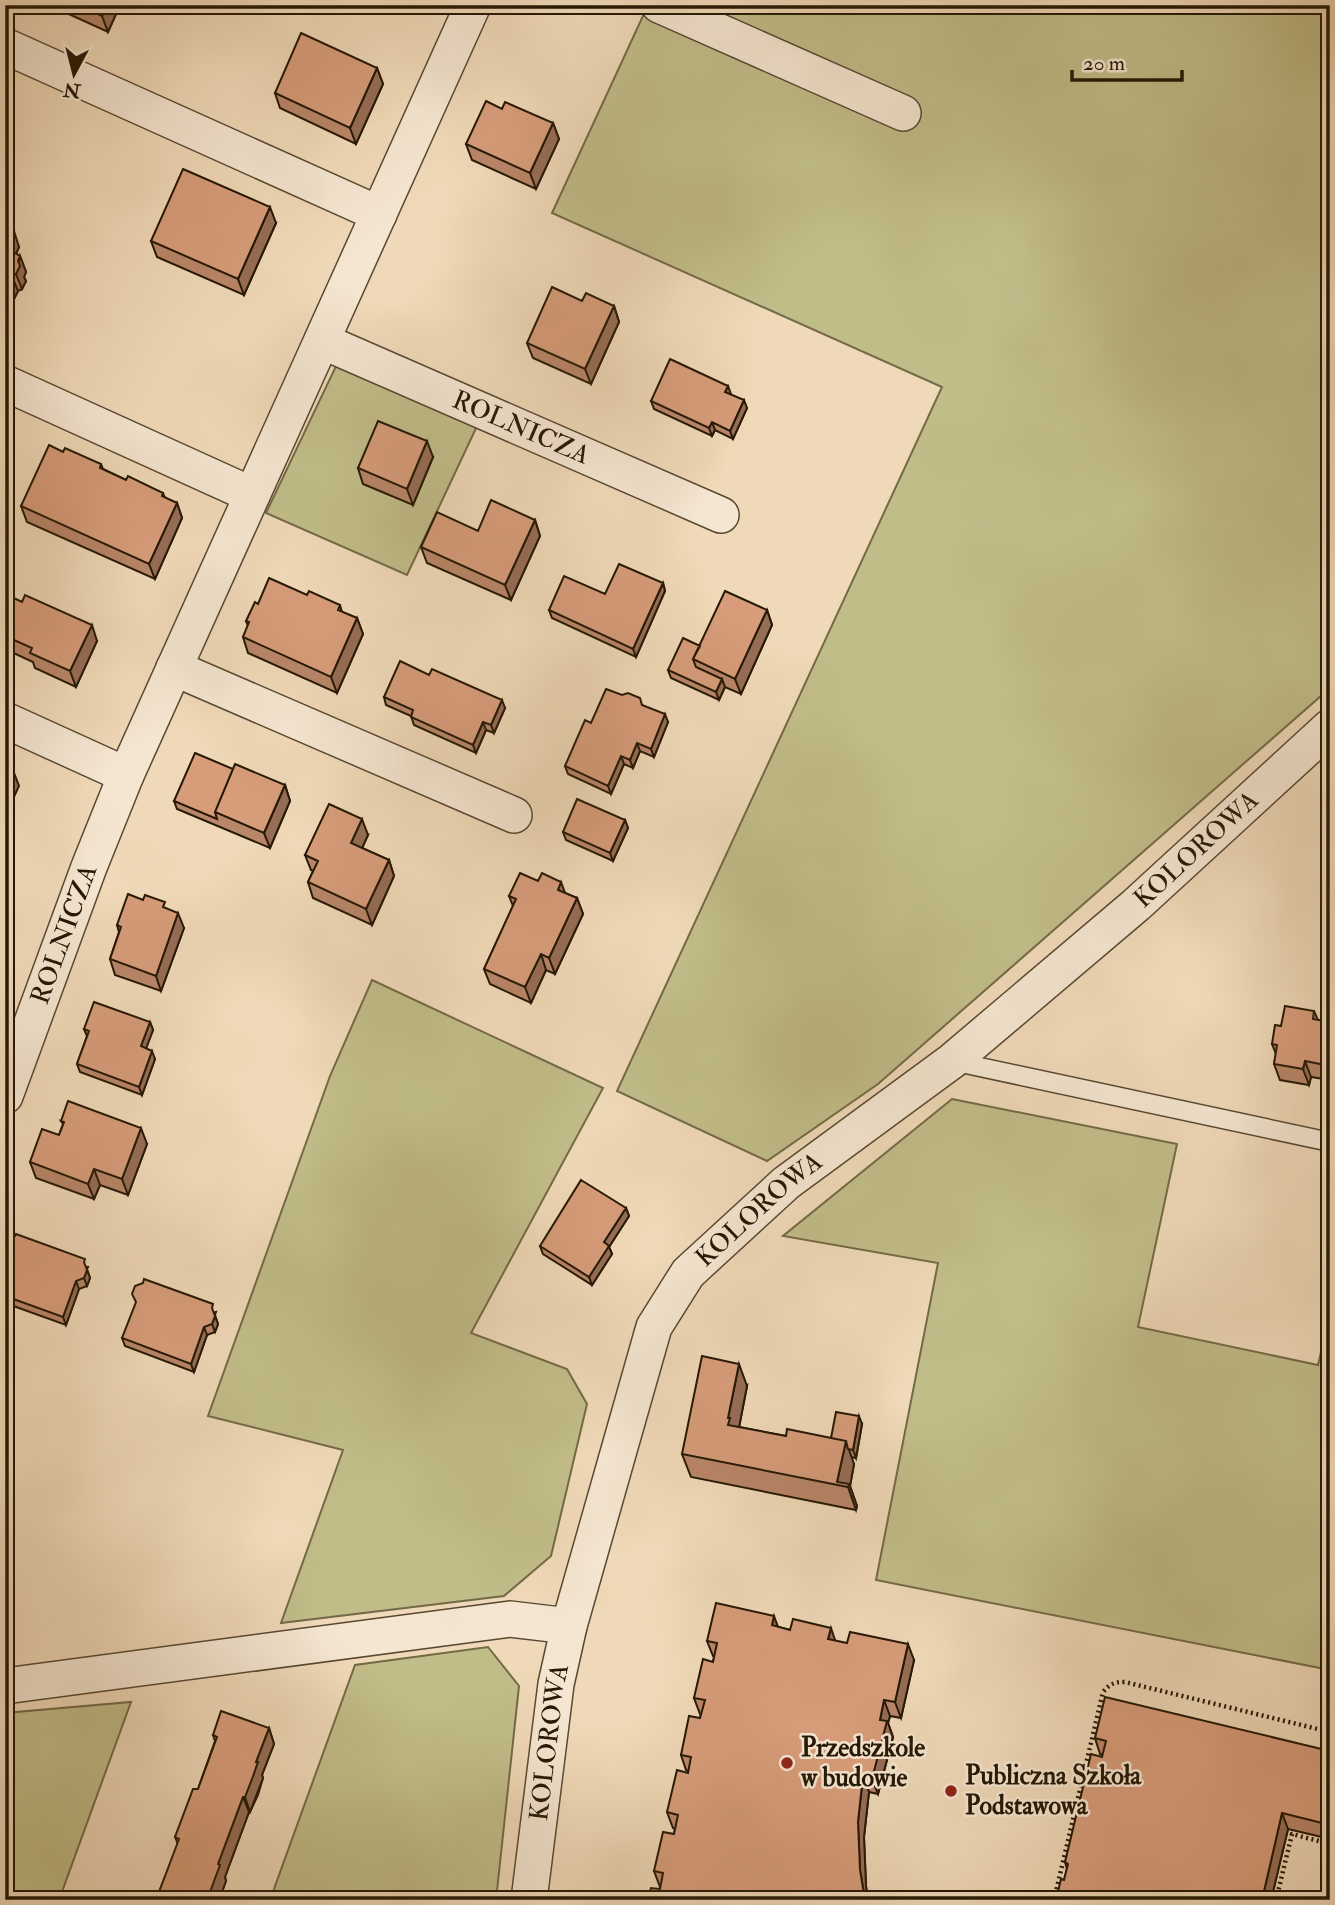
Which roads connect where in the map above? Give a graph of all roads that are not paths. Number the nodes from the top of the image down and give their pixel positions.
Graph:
1 (473, 5) edge
2 (659, 5) edge
3 (5, 46) edge
4 (903, 113) dead end
5 (379, 214) junction
6 (321, 341) junction
7 (5, 383) edge
8 (252, 495) junction
9 (721, 514) dead end
10 (174, 668) junction
11 (5, 720) edge
12 (1330, 727) edge
13 (126, 775) junction
14 (514, 815) dead end
15 (952, 1062) junction
16 (5, 1096) edge
17 (1330, 1142) edge
18 (569, 1626) junction
19 (5, 1686) edge
20 (529, 1900) edge

1 - 5 street, ROLNICZA
2 - 4 street
3 - 5 street
5 - 6 street, ROLNICZA
6 - 8 street, ROLNICZA
6 - 9 street, ROLNICZA
7 - 8 street
8 - 10 street, ROLNICZA
10 - 13 street, ROLNICZA
10 - 14 street
11 - 13 street
12 - 15 street, KOLOROWA
13 - 16 street, ROLNICZA
15 - 17 lane
15 - 18 street, KOLOROWA
18 - 19 street
18 - 20 street, KOLOROWA

